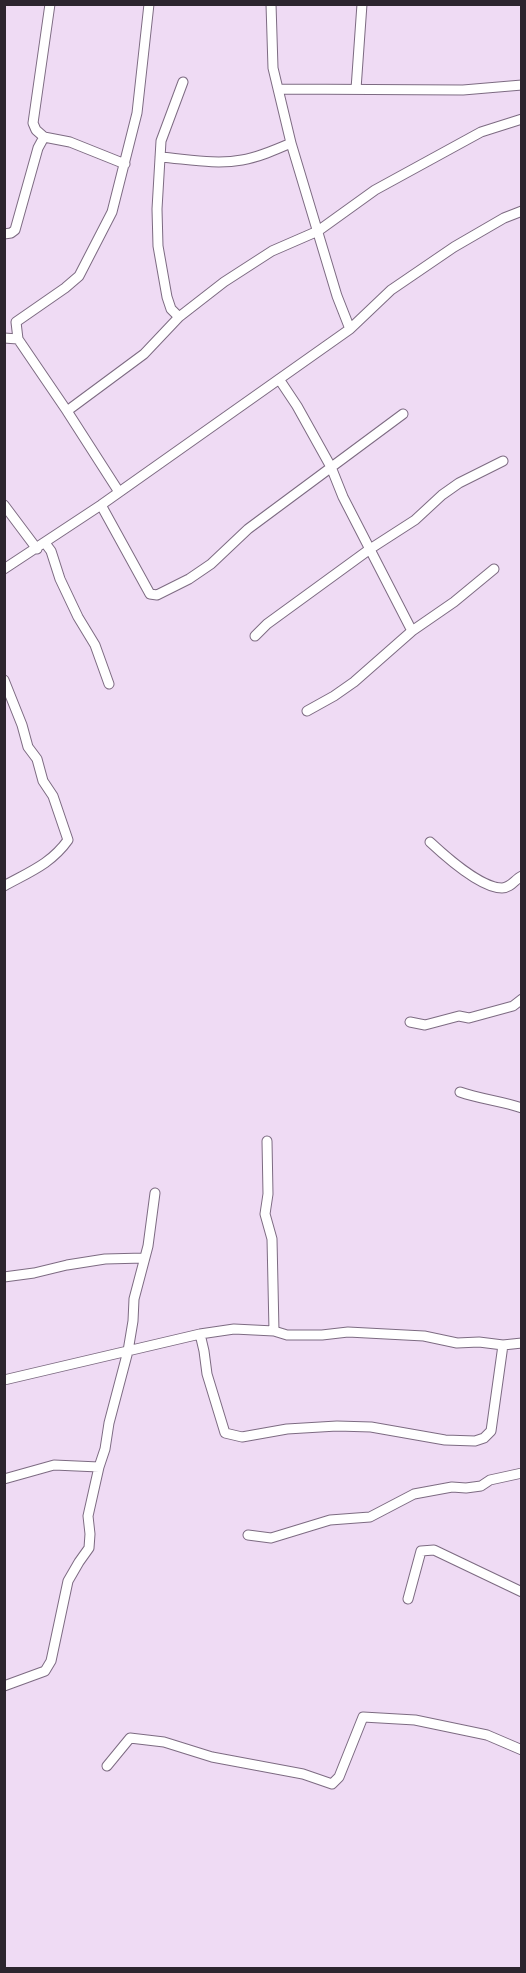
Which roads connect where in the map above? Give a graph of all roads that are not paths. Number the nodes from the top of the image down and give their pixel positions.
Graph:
1 (50, 4) edge
2 (149, 4) edge
3 (271, 4) edge
4 (362, 4) edge
5 (183, 82) dead end
6 (522, 85) edge
7 (279, 89) junction
8 (356, 89) junction
9 (522, 119) edge
10 (44, 137) junction
11 (291, 143) junction
12 (160, 157) junction
13 (125, 164) junction
14 (522, 211) edge
15 (318, 231) junction
16 (4, 234) edge
17 (179, 317) junction
18 (350, 329) junction
19 (4, 338) edge
20 (18, 339) junction
21 (279, 379) junction
22 (67, 411) junction
23 (403, 414) dead end
24 (503, 461) dead end
25 (331, 467) junction
26 (119, 492) junction
27 (4, 505) edge
28 (101, 505) junction
29 (41, 546) junction
30 (370, 549) junction
31 (4, 569) edge
32 (494, 569) dead end
33 (412, 631) junction
34 (255, 636) dead end
35 (4, 680) edge
36 (109, 684) dead end
37 (308, 711) dead end
38 (430, 842) dead end
39 (522, 876) edge
40 (4, 886) edge
41 (522, 999) edge
42 (517, 1006) edge
43 (410, 1022) dead end
44 (460, 1092) dead end
45 (522, 1108) edge
46 (267, 1141) dead end
47 (155, 1193) dead end
48 (144, 1258) junction
49 (4, 1277) edge
50 (274, 1330) junction
51 (200, 1334) junction
52 (522, 1343) edge
53 (503, 1345) junction
54 (128, 1351) junction
55 (4, 1380) edge
56 (99, 1467) junction
57 (522, 1473) edge
58 (4, 1479) edge
59 (248, 1535) dead end
60 (522, 1592) edge
61 (408, 1599) dead end
62 (4, 1686) edge
63 (522, 1750) edge
64 (107, 1766) dead end

1 - 10 street
2 - 13 street
3 - 7 street
4 - 8 street
5 - 12 street
6 - 8 street
7 - 8 street
7 - 11 street
9 - 15 street
10 - 13 street
10 - 16 street
11 - 12 street
11 - 15 street
12 - 17 street
13 - 20 street
14 - 18 street
15 - 17 street
15 - 18 street
17 - 22 street
18 - 21 street
19 - 20 street
20 - 22 street
21 - 25 street
21 - 26 street
22 - 26 street
23 - 25 street
24 - 30 street
25 - 28 street
25 - 30 street
26 - 28 street
27 - 29 street
28 - 29 street
29 - 31 street
29 - 36 street
30 - 33 street
30 - 34 street
32 - 33 street
33 - 37 street
35 - 40 street
38 - 39 street
41 - 42 street
42 - 43 street
44 - 45 street
46 - 50 street
47 - 48 street
48 - 49 street
48 - 54 street
50 - 51 street
50 - 53 street
51 - 53 street
51 - 54 street
52 - 53 street
54 - 55 street
54 - 56 street
56 - 58 street
56 - 62 street
57 - 59 street
60 - 61 street
63 - 64 street

